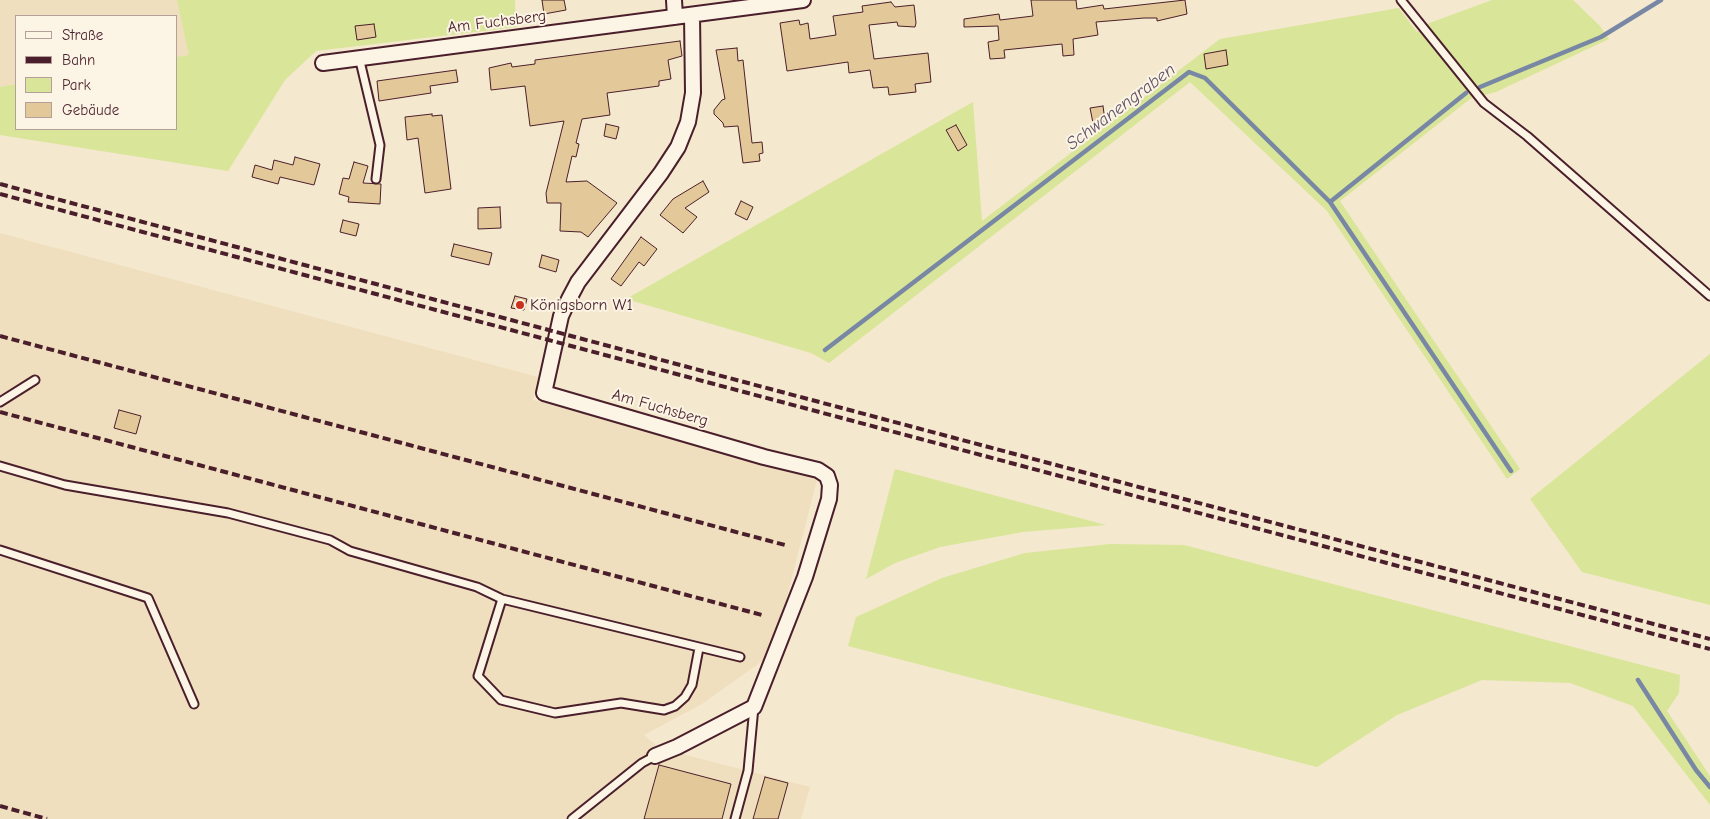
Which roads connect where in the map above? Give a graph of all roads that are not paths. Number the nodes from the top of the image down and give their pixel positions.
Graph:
1 (674, 0) edge
2 (803, 0) edge
3 (1400, 0) edge
4 (692, 15) junction
5 (675, 17) junction
6 (359, 57) junction
7 (323, 63) dead end
8 (376, 179) dead end
9 (1710, 296) edge
10 (35, 380) dead end
11 (0, 402) edge
12 (0, 466) edge
13 (0, 550) edge
14 (502, 599) junction
15 (699, 648) junction
16 (740, 657) dead end
17 (194, 704) dead end
18 (754, 707) junction
19 (655, 756) joint
20 (572, 819) edge
21 (735, 819) edge

1 - 5 street
2 - 4 street, Am Fuchsberg
3 - 9 lane
4 - 5 street, Am Fuchsberg
4 - 18 street, Am Fuchsberg
5 - 6 street, Am Fuchsberg
6 - 7 street, Am Fuchsberg
6 - 8 lane
10 - 11 lane
12 - 14 lane
13 - 17 lane
14 - 15 lane
14 - 15 lane
15 - 16 lane
18 - 19 street
18 - 21 lane
19 - 20 lane

